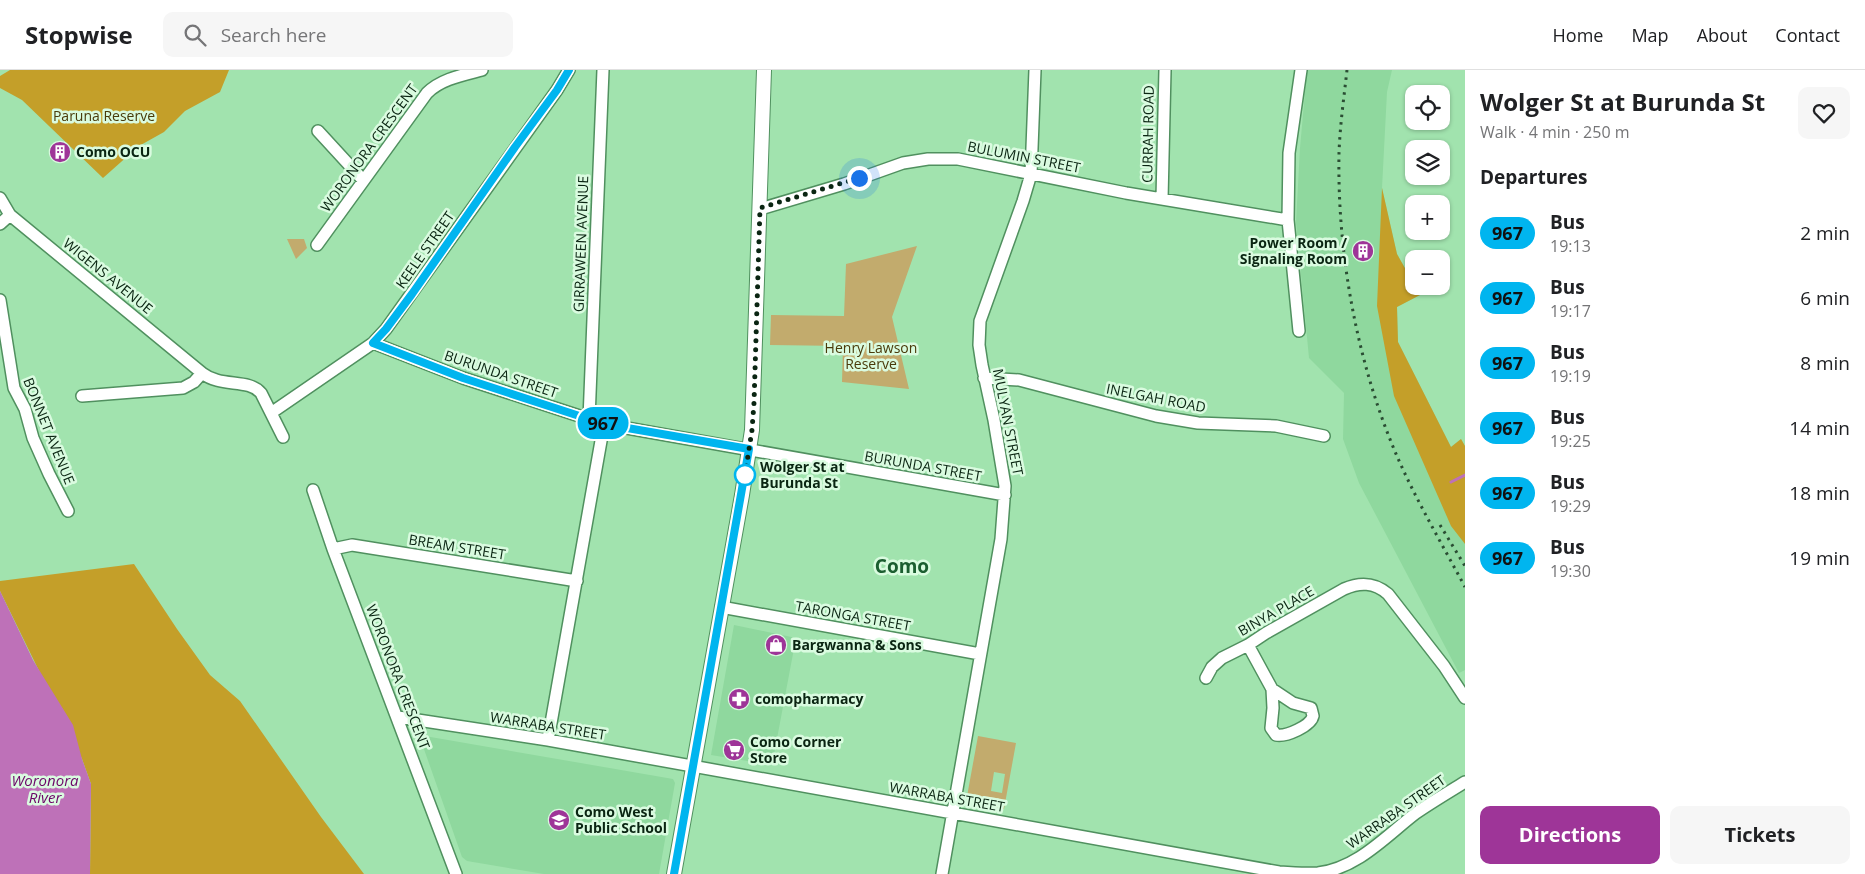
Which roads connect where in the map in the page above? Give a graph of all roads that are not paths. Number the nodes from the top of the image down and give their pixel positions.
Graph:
1 (482, 70) edge
2 (569, 70) edge
3 (603, 70) edge
4 (764, 70) edge
5 (1035, 70) edge
6 (1165, 70) edge
7 (1301, 70) edge
8 (318, 131) dead end
9 (1031, 174) junction
10 (363, 180) junction
11 (0, 198) edge
12 (1162, 199) junction
13 (760, 208) junction
14 (10, 215) junction
15 (1288, 220) junction
16 (0, 224) edge
17 (317, 245) dead end
18 (0, 300) edge
19 (1299, 331) dead end
20 (373, 343) junction
21 (202, 373) junction
22 (984, 378) junction
23 (82, 396) dead end
24 (271, 413) junction
25 (589, 419) junction
26 (604, 424) junction
27 (1324, 436) dead end
28 (283, 438) dead end
29 (749, 449) junction
30 (313, 490) dead end
31 (1006, 495) junction
32 (68, 511) dead end
33 (333, 549) junction
34 (577, 581) junction
35 (721, 607) junction
36 (1248, 645) junction
37 (980, 654) junction
38 (1206, 678) dead end
39 (1272, 689) junction
40 (1465, 698) edge
41 (398, 717) junction
42 (548, 740) junction
43 (693, 766) junction
44 (1465, 782) edge
45 (953, 814) junction
46 (674, 873) edge
47 (1280, 873) edge
48 (456, 874) edge
49 (942, 874) edge

1 - 10 street, WORONORA CRESCENT
2 - 20 street, KEELE STREET
3 - 25 street, GIRRAWEEN AVENUE
4 - 13 street
5 - 9 street, MULYAN STREET
6 - 12 street, CURRAH ROAD
7 - 15 street
8 - 10 street
9 - 12 street, BULUMIN STREET
9 - 13 street, BULUMIN STREET
9 - 22 street, MULYAN STREET
10 - 17 street, WORONORA CRESCENT
11 - 14 street, WIGENS AVENUE
12 - 15 street, BULUMIN STREET
13 - 29 street
14 - 16 street
14 - 21 street, WIGENS AVENUE
15 - 19 street
18 - 32 street, BONNET AVENUE
20 - 24 street, KEELE STREET
20 - 25 street, BURUNDA STREET
21 - 23 street
21 - 24 street, WIGENS AVENUE
22 - 27 street, INELGAH ROAD
22 - 31 street, MULYAN STREET
24 - 28 street
25 - 26 street, BURUNDA STREET
26 - 29 street, BURUNDA STREET
26 - 34 street
29 - 31 street, BURUNDA STREET
29 - 35 street
30 - 33 street, WORONORA CRESCENT
31 - 37 street, MULYAN STREET
33 - 34 street, BREAM STREET
33 - 41 street, WORONORA CRESCENT
34 - 42 street
35 - 37 street, TARONGA STREET
35 - 43 street
36 - 38 street, BINYA PLACE
36 - 39 street
36 - 40 street, BINYA PLACE
37 - 45 street, MULYAN STREET
39 - 39 street
41 - 42 street, WARRABA STREET
41 - 48 street, WORONORA CRESCENT
42 - 43 street, WARRABA STREET
43 - 45 street, WARRABA STREET
43 - 46 street
44 - 47 street, WARRABA STREET
45 - 47 street, WARRABA STREET
45 - 49 street, MULYAN STREET

